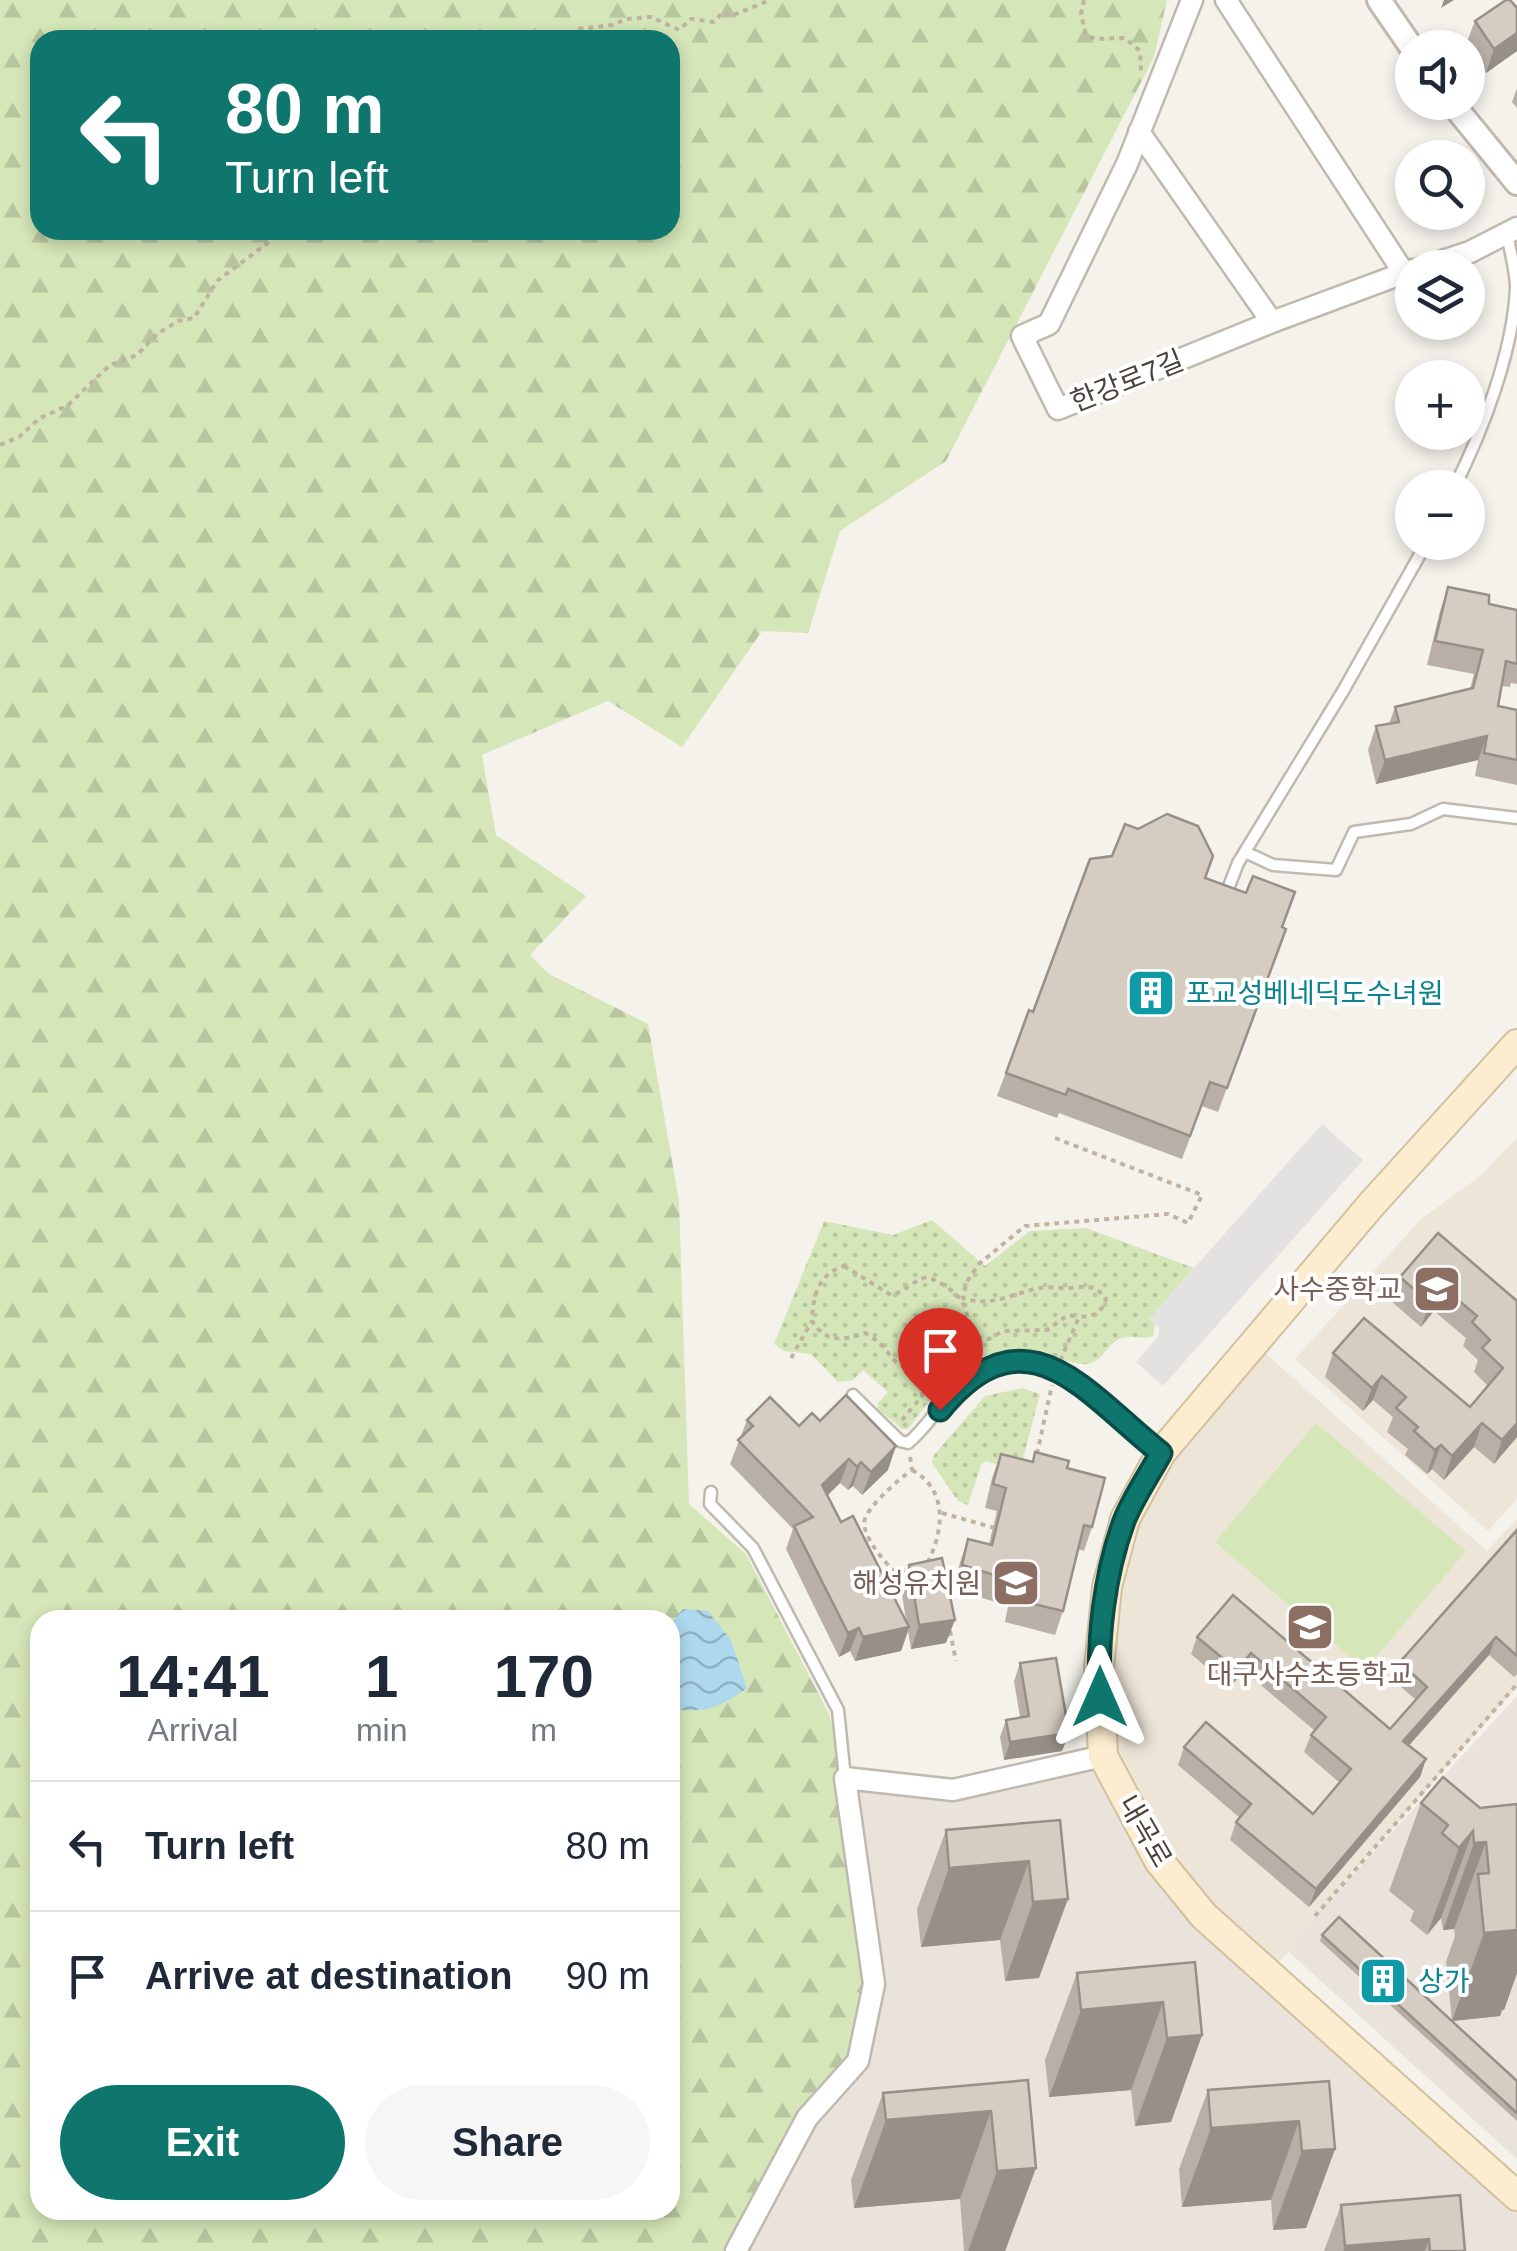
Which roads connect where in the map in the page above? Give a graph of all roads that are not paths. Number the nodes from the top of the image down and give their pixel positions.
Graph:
1 (1192, 0) edge
2 (1226, 0) edge
3 (1378, 0) edge
4 (1399, 30) edge
5 (1467, 120) edge
6 (1139, 132) junction
7 (1517, 182) edge
8 (1512, 231) edge
9 (1398, 250) edge
10 (1474, 250) edge
11 (1395, 276) edge
12 (1272, 322) junction
13 (1463, 470) edge
14 (1417, 560) edge
15 (1517, 818) edge
16 (1244, 852) junction
17 (1226, 894) edge
18 (1514, 1054) edge
19 (853, 1395) edge
20 (1161, 1453) junction
21 (712, 1492) dead end
22 (1104, 1756) junction
23 (845, 1778) junction
24 (1517, 2196) edge
25 (736, 2251) edge

1 - 6 street, 한강로7길
2 - 9 street
3 - 4 street
5 - 7 street
6 - 12 street
6 - 12 street, 한강로7길
8 - 10 street, 한강로7길
8 - 13 lane
11 - 12 street, 한강로7길
14 - 16 lane
15 - 16 lane
16 - 17 lane
18 - 20 main road, 내곡로
19 - 20 lane
20 - 22 main road, 내곡로
21 - 23 lane
22 - 23 street
22 - 24 main road, 내곡로
23 - 25 street

